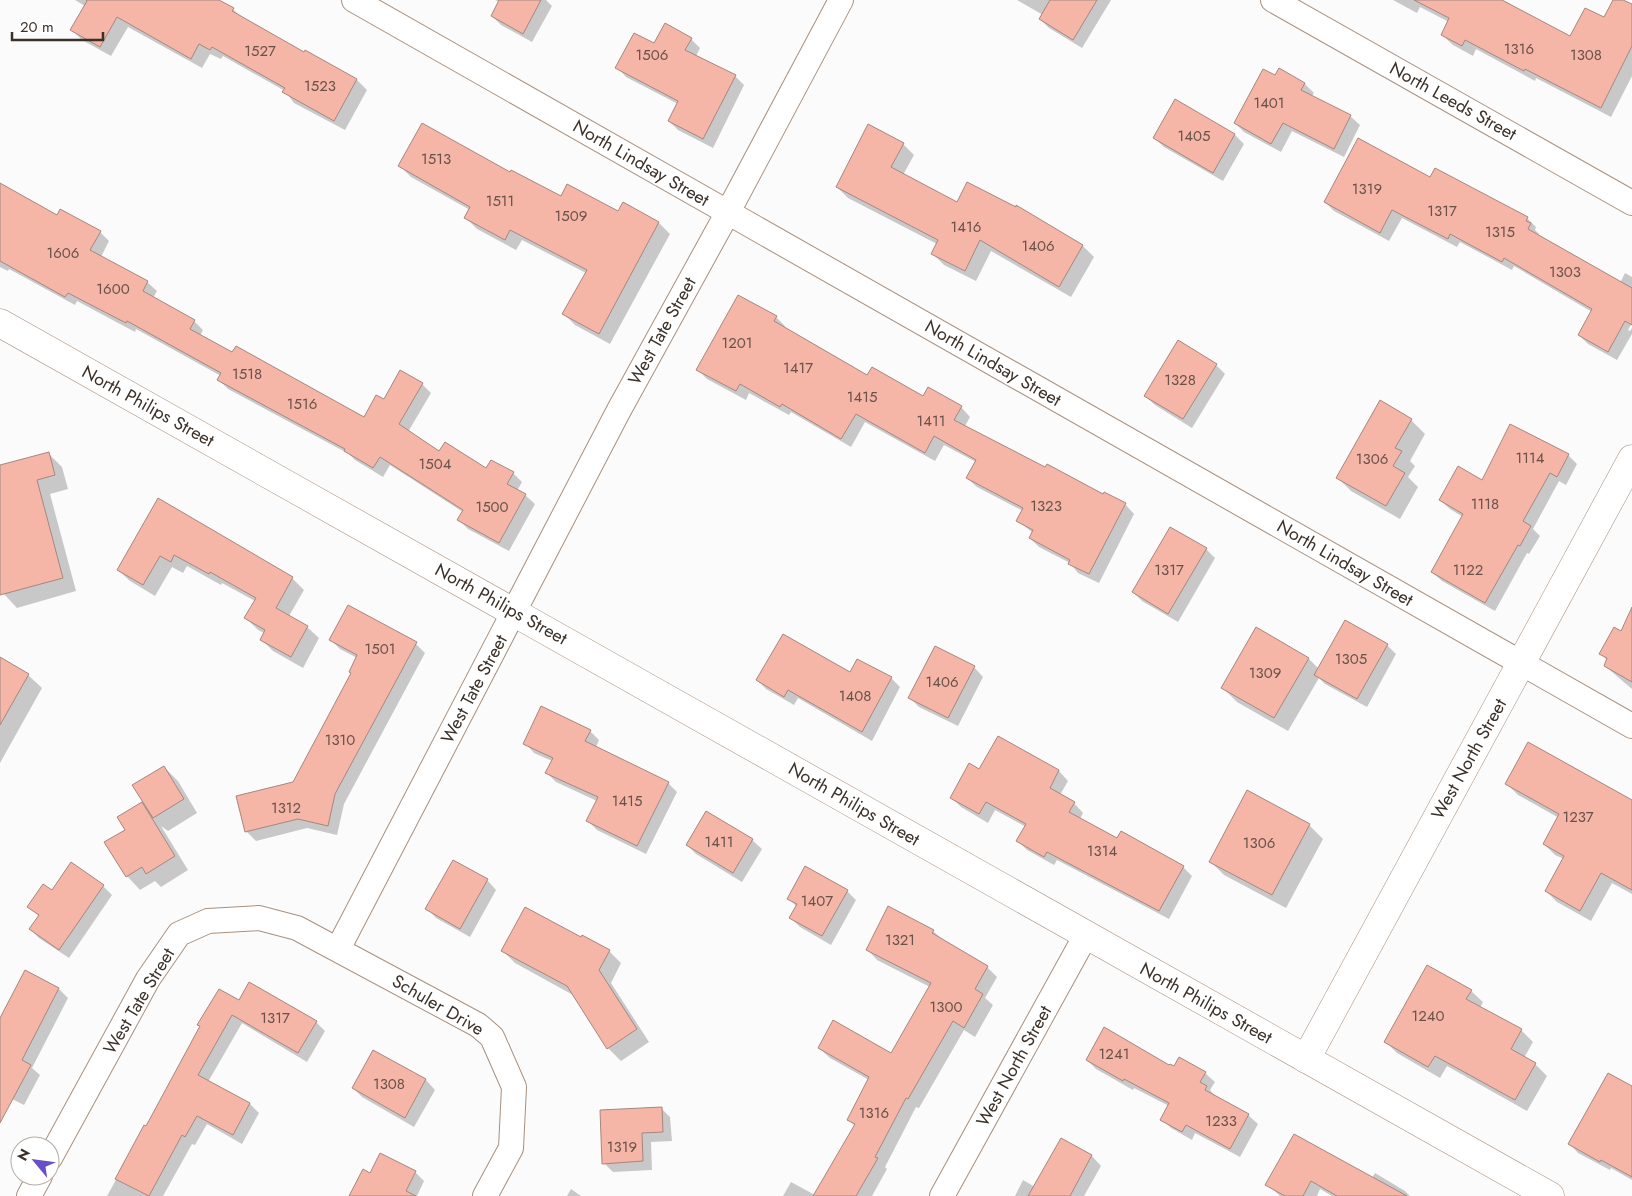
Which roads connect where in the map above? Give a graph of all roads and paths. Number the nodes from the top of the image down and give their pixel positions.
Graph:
1 (354, 0) edge
2 (841, 0) edge
3 (1273, 0) edge
4 (1632, 203) edge
5 (728, 212) junction
6 (0, 323) edge
7 (1632, 459) edge
8 (514, 612) junction
9 (1522, 664) junction
10 (1632, 726) edge
11 (1086, 935) junction
12 (338, 949) junction
13 (1306, 1059) junction
14 (60, 1140) edge
15 (485, 1196) edge
16 (942, 1196) edge
17 (1550, 1196) edge

1 - 5 street, North Lindsay Street
2 - 5 street, West Tate Street
3 - 4 street, North Leeds Street
5 - 8 street, West Tate Street
5 - 9 street, North Lindsay Street
6 - 8 street, North Philips Street
7 - 9 street, West North Street
8 - 11 street, North Philips Street
8 - 12 street, West Tate Street
9 - 10 street, North Lindsay Street
9 - 13 street, West North Street
11 - 13 street, North Philips Street
11 - 16 street, West North Street
12 - 14 street, West Tate Street
12 - 15 street, Schuler Drive
13 - 17 street, North Philips Street

